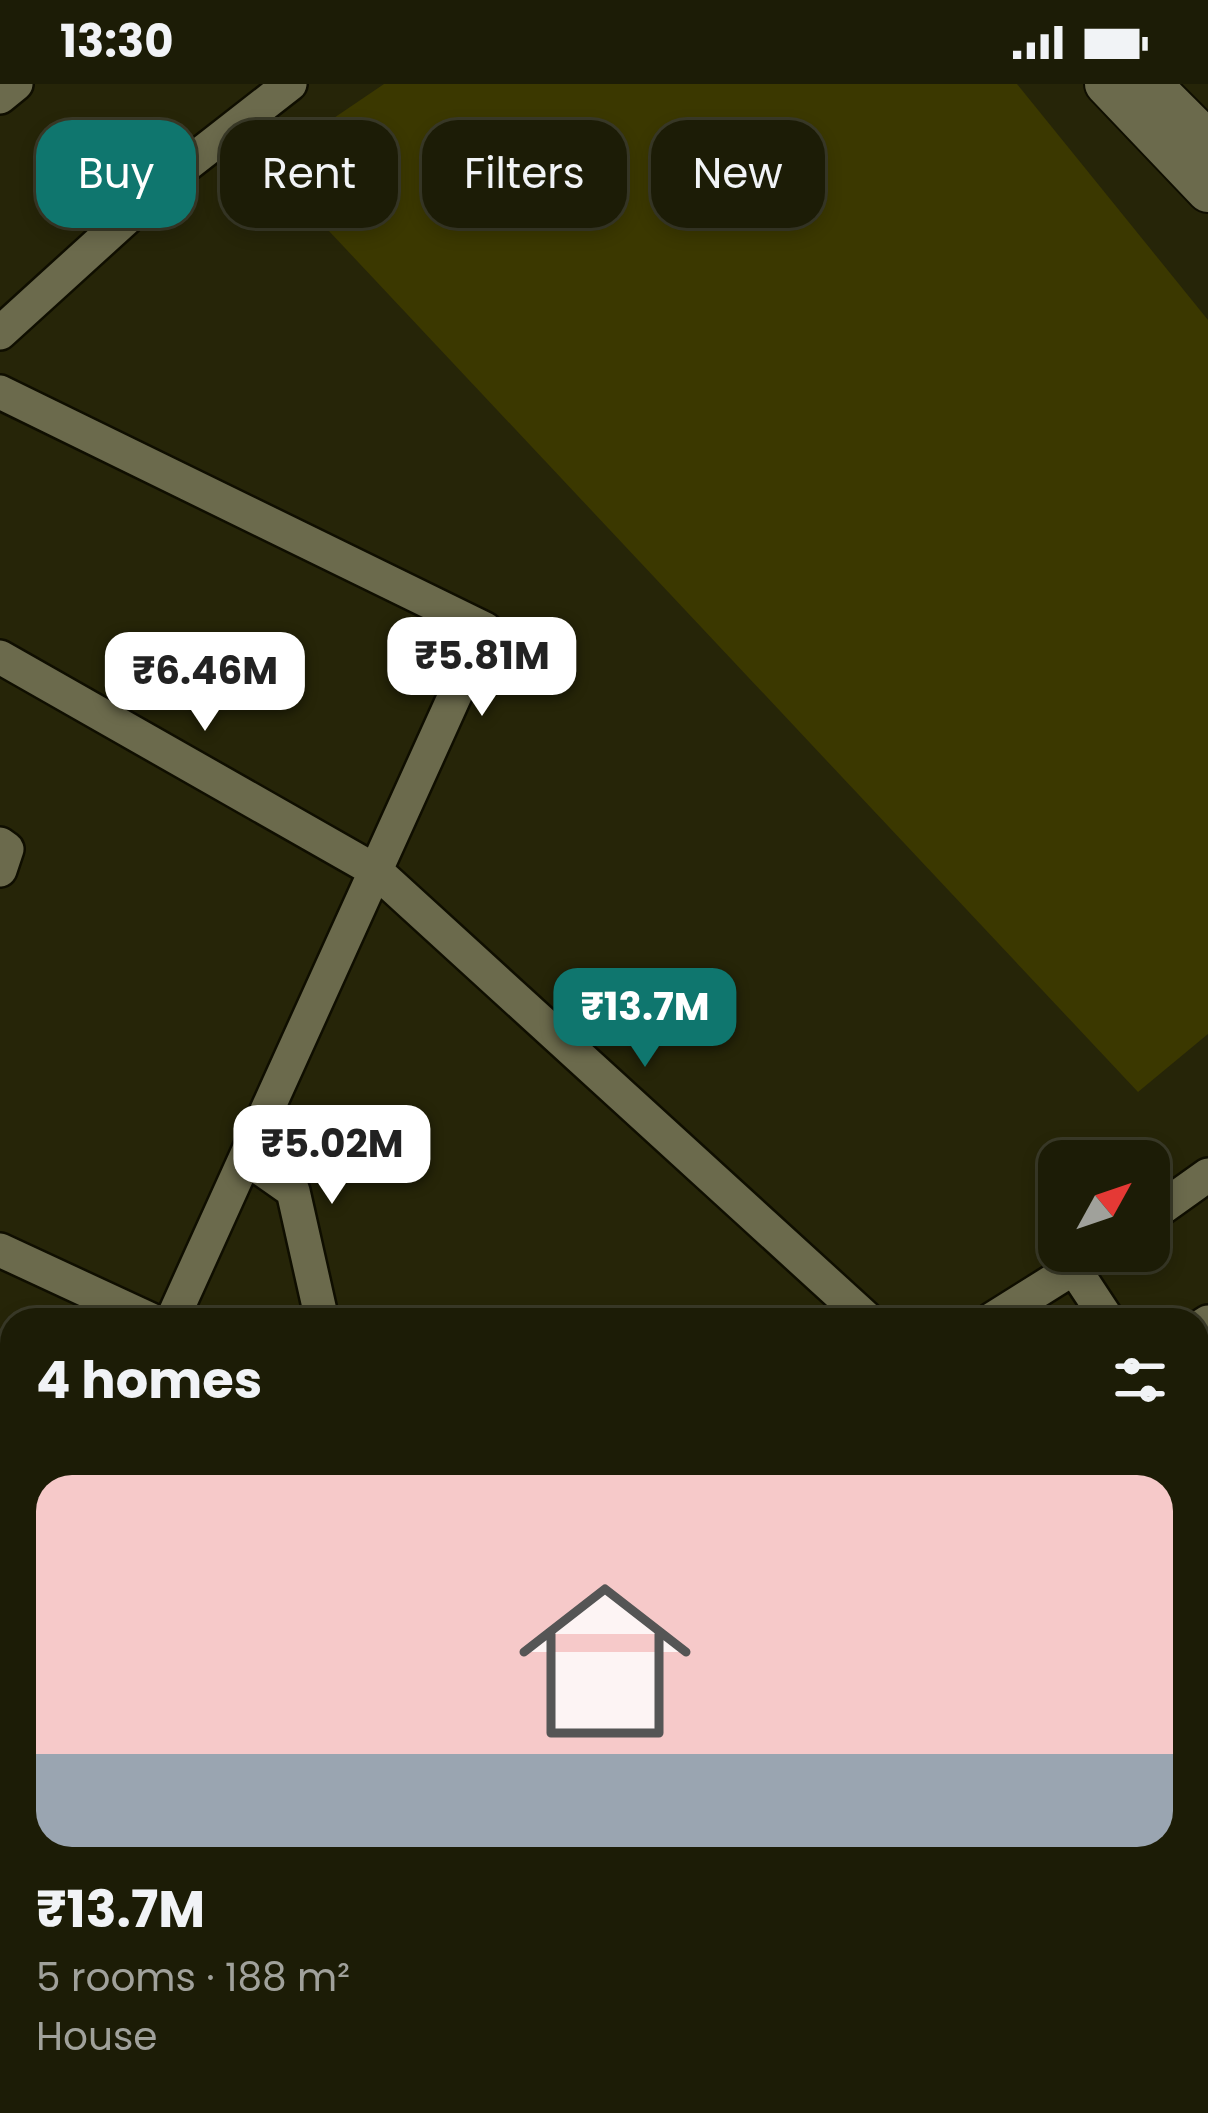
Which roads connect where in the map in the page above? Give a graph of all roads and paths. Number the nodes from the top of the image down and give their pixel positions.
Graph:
1 (16, 84) edge
2 (290, 84) edge
3 (1106, 84) edge
4 (1150, 84) edge
5 (0, 97) edge
6 (1208, 142) edge
7 (1208, 191) edge
8 (0, 333) edge
9 (0, 392) edge
10 (0, 657) edge
11 (0, 844) edge
12 (0, 870) edge
13 (376, 871) junction
14 (246, 1158) junction
15 (1208, 1175) edge
16 (1170, 1202) edge
17 (0, 1250) edge
18 (1069, 1272) edge
19 (1092, 1272) edge
20 (125, 1308) edge
21 (177, 1308) edge
22 (319, 1308) edge
23 (855, 1308) edge
24 (1010, 1308) edge
25 (1104, 1308) edge

1 - 5 street
2 - 8 street
3 - 7 street
4 - 6 street
9 - 13 street
10 - 13 street
11 - 12 street
13 - 14 street
13 - 23 street
14 - 21 street
14 - 22 street
15 - 16 street
17 - 20 street
18 - 24 street
19 - 25 street

